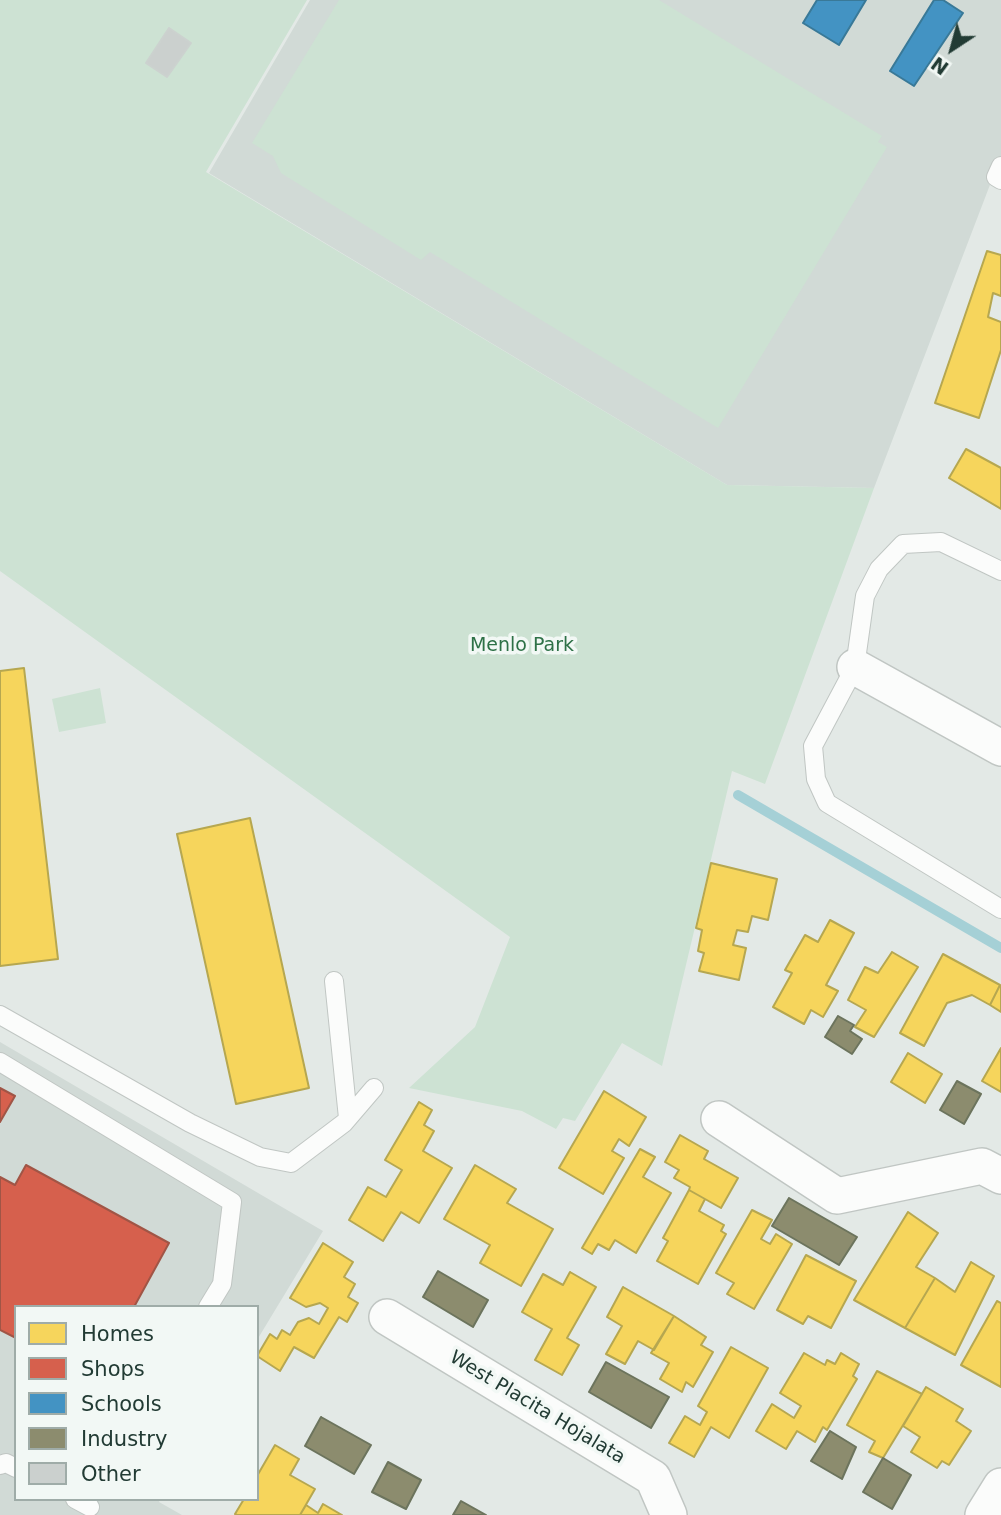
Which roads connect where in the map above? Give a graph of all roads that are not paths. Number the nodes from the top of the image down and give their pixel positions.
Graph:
1 (1001, 166) edge
2 (1001, 180) edge
3 (1001, 571) edge
4 (855, 667) junction
5 (1001, 748) edge
6 (1001, 909) edge
7 (334, 981) dead end
8 (0, 1015) edge
9 (0, 1062) edge
10 (374, 1088) dead end
11 (348, 1118) junction
12 (719, 1119) dead end
13 (1001, 1176) edge
14 (209, 1305) edge
15 (387, 1317) dead end
16 (1001, 1486) edge
17 (669, 1515) edge
18 (983, 1515) edge

1 - 2 lane
3 - 4 lane
4 - 5 street
4 - 6 lane
7 - 11 lane
8 - 11 lane
9 - 14 lane
10 - 11 lane
12 - 13 street
15 - 17 street, West Placita Hojalata
16 - 18 street

